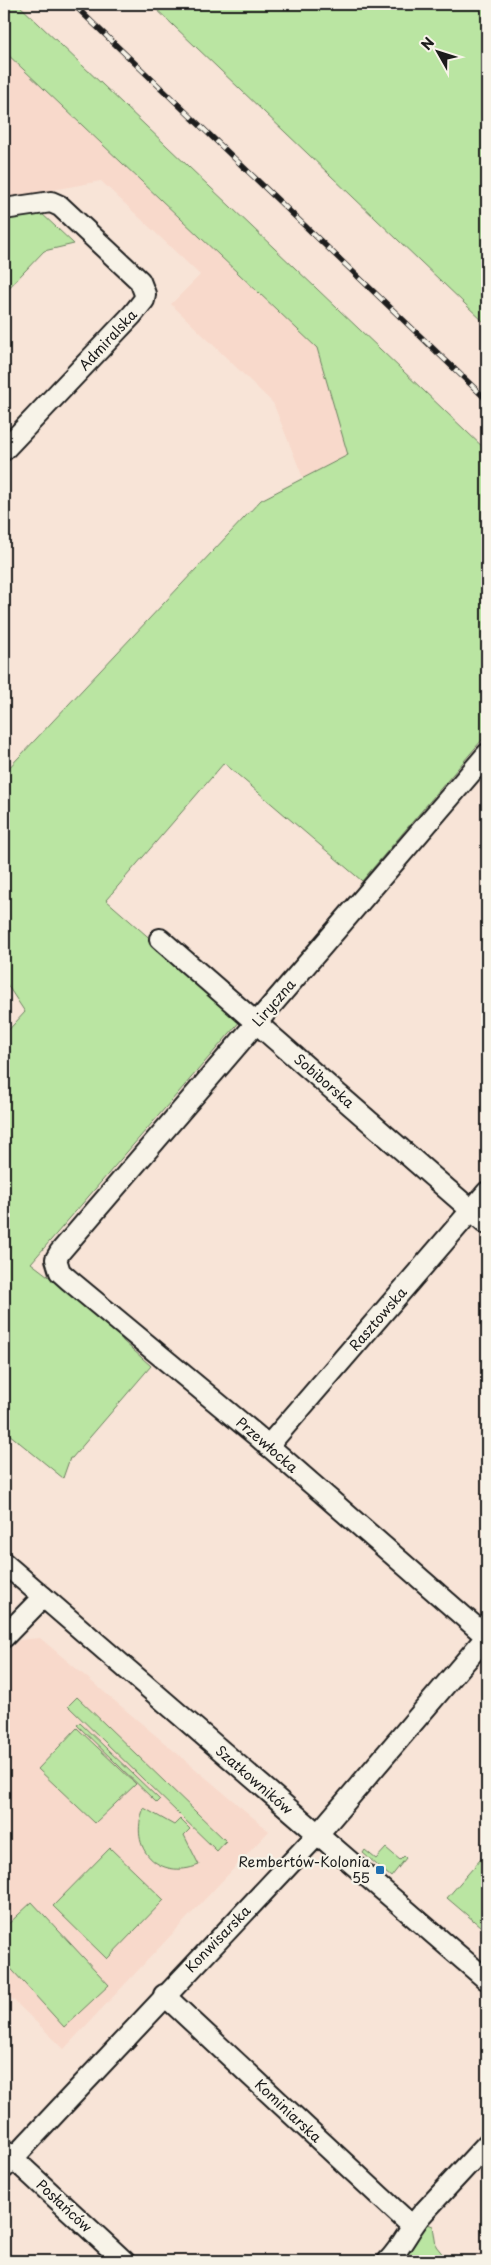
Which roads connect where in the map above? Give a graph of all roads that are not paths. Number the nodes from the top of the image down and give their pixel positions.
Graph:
1 (4, 209) edge
2 (4, 450) edge
3 (487, 754) edge
4 (160, 939) dead end
5 (257, 1022) junction
6 (487, 1192) edge
7 (472, 1210) junction
8 (487, 1224) edge
9 (60, 1252) joint
10 (268, 1446) junction
11 (4, 1563) edge
12 (43, 1597) junction
13 (4, 1637) edge
14 (487, 1637) edge
15 (318, 1834) junction
16 (487, 1980) edge
17 (164, 1995) junction
18 (487, 2144) edge
19 (7, 2159) edge
20 (412, 2226) junction
21 (124, 2261) edge
22 (388, 2261) edge

1 - 2 street, Admiralska
3 - 5 street, Liryczna
4 - 5 street, Sobiborska
5 - 7 street, Sobiborska
5 - 9 street, Liryczna
6 - 7 street, Rasztowska
7 - 8 street, Sobiborska
7 - 10 street, Rasztowska
9 - 10 street, Przewłocka
10 - 14 street, Przewłocka
11 - 12 street, Szatkowników
12 - 13 street
12 - 15 street, Szatkowników
14 - 15 street, Konwisarska
15 - 16 street, Szatkowników
15 - 17 street, Konwisarska
17 - 19 street, Konwisarska
17 - 20 street, Kominiarska
18 - 20 street
19 - 21 street, Posłańców
20 - 22 street

